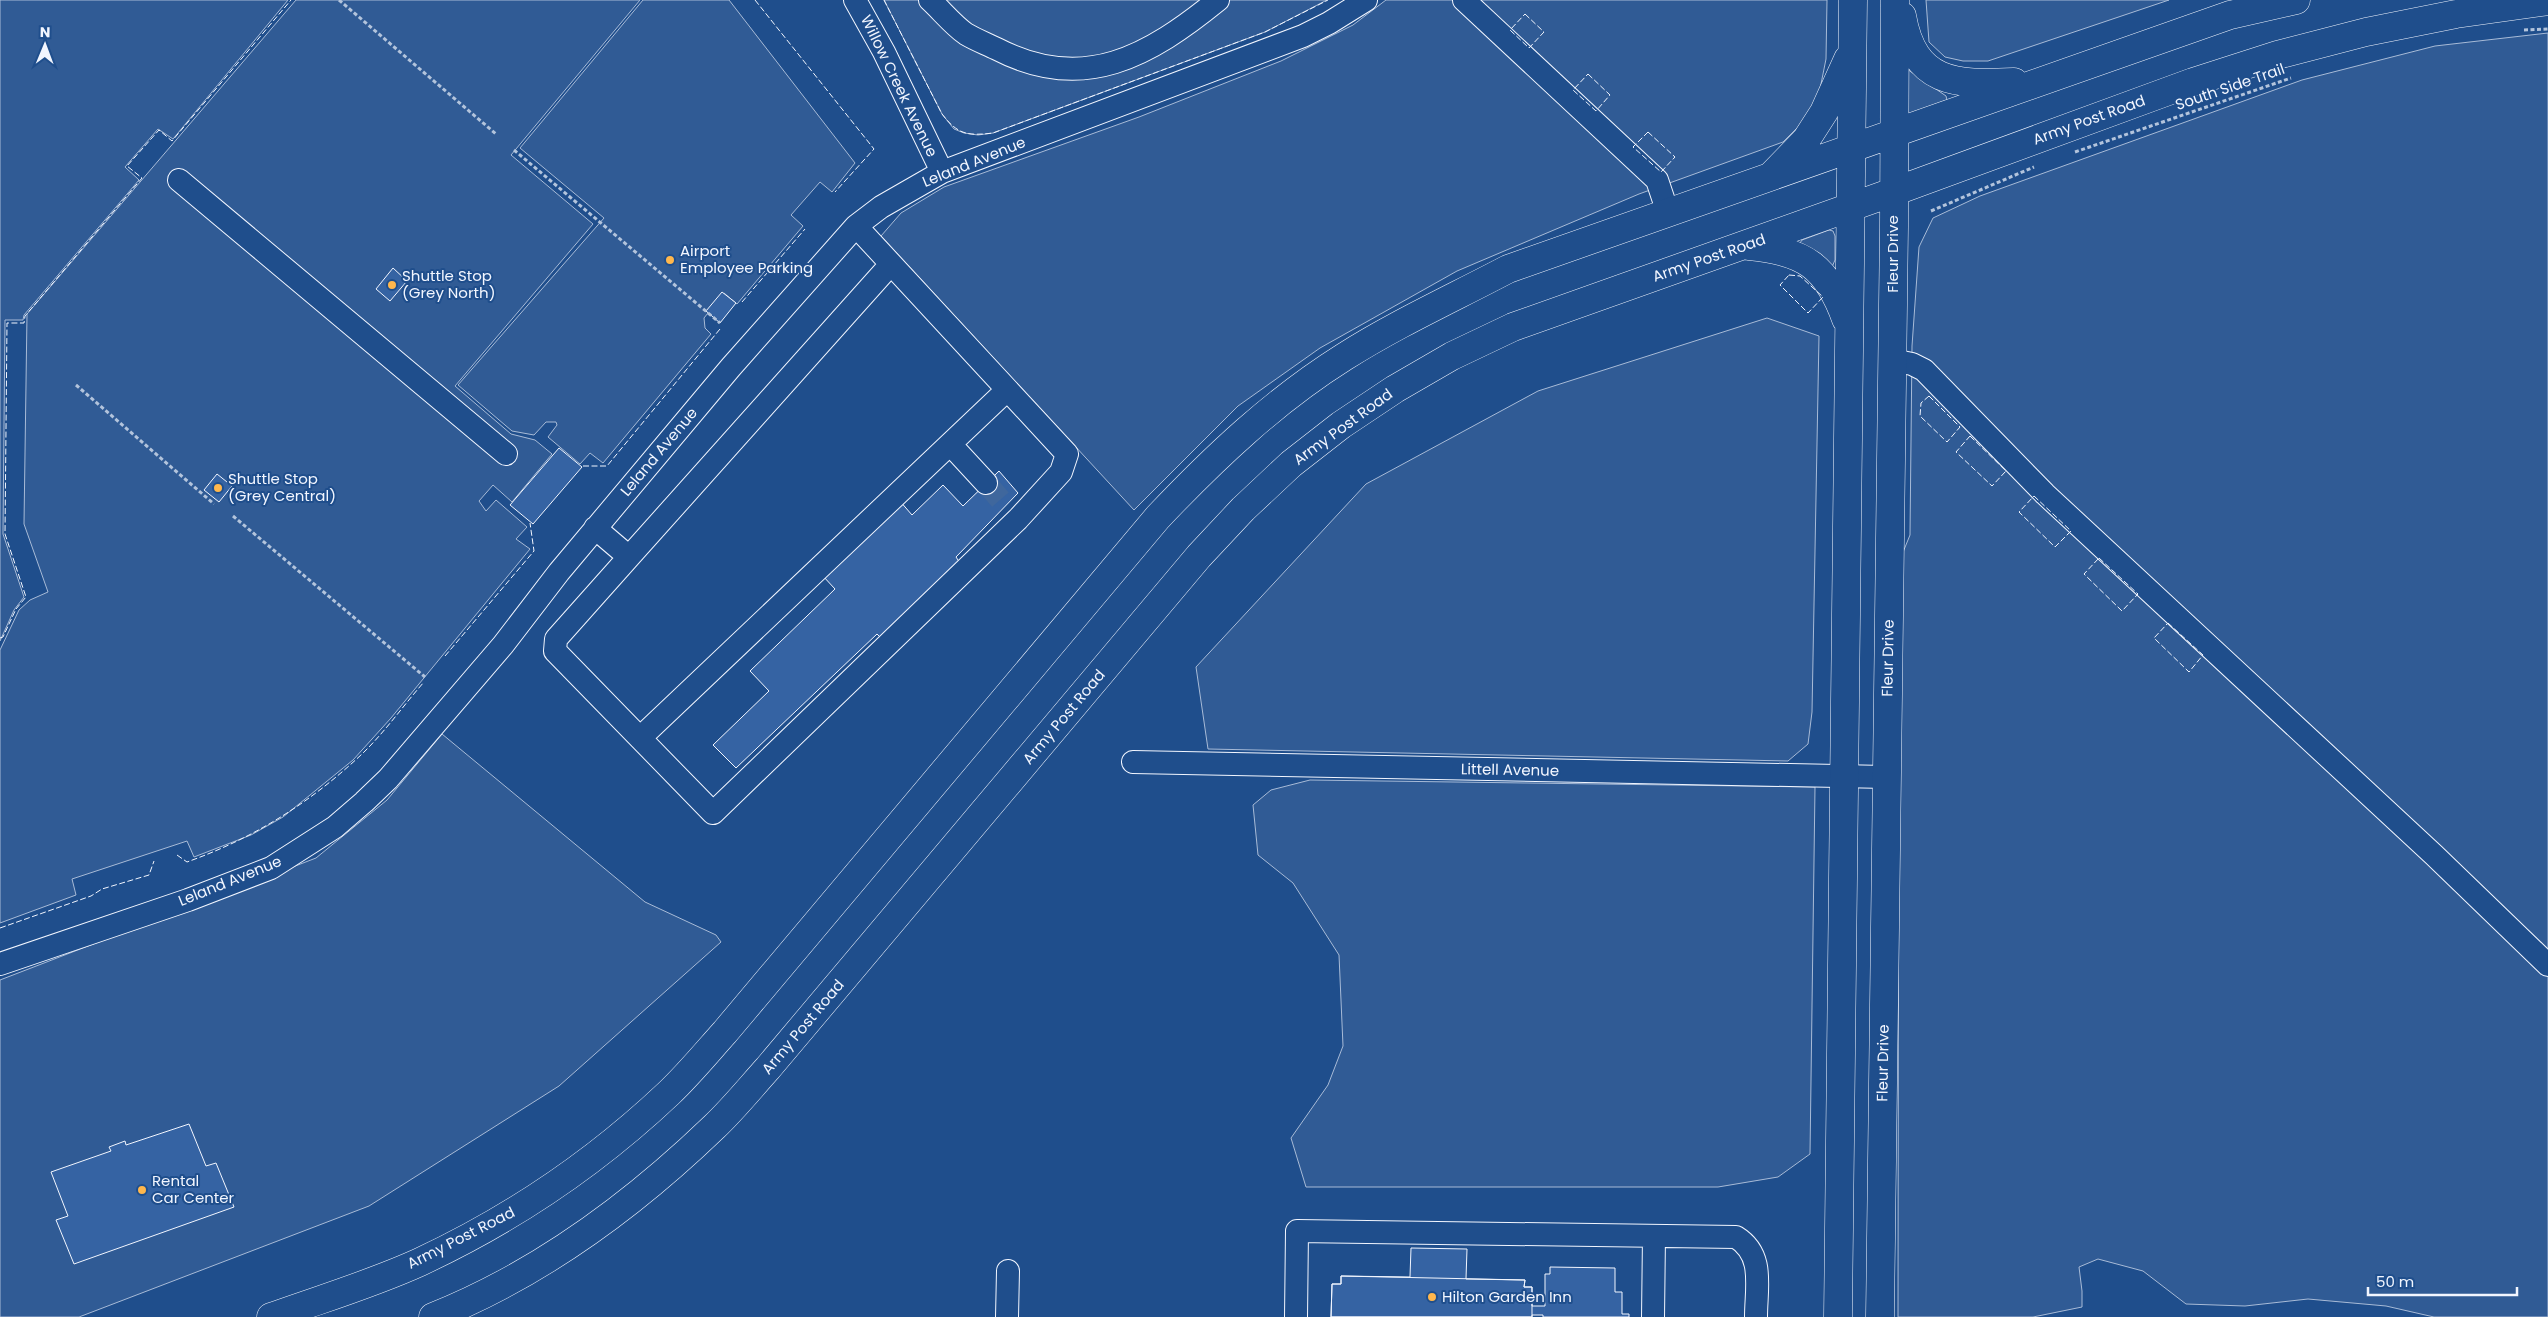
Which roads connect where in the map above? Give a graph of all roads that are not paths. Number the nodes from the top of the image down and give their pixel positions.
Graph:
1 (854, 0) edge
2 (930, 0) edge
3 (1218, 0) edge
4 (1366, 0) edge
5 (1464, 0) edge
6 (1853, 0) edge
7 (1895, 0) edge
8 (1899, 0) edge
9 (2296, 0) edge
10 (2548, 1) edge
11 (1853, 48) junction
12 (2038, 82) junction
13 (1893, 135) junction
14 (1852, 149) junction
15 (942, 172) junction
16 (1769, 178) junction
17 (179, 180) dead end
18 (1893, 192) junction
19 (1851, 207) junction
20 (1668, 213) junction
21 (856, 226) junction
22 (1742, 246) junction
23 (891, 264) junction
24 (1850, 333) junction
25 (1892, 360) junction
26 (1007, 390) junction
27 (950, 444) junction
28 (506, 454) dead end
29 (986, 484) tunnel mouth
30 (595, 528) junction
31 (629, 557) junction
32 (640, 738) junction
33 (1134, 762) dead end
34 (1886, 777) junction
35 (1843, 778) junction
36 (0, 964) edge
37 (2548, 964) edge
38 (1654, 1236) junction
39 (1008, 1271) dead end
40 (271, 1317) edge
41 (433, 1317) edge
42 (1008, 1317) edge
43 (1296, 1317) edge
44 (1653, 1317) edge
45 (1756, 1317) edge
46 (1838, 1317) edge
47 (1880, 1317) edge

1 - 15 street, Willow Creek Avenue
2 - 3 street
4 - 15 street, Leland Avenue
5 - 20 street
6 - 11 main road
7 - 13 main road, Fleur Drive
8 - 12 main road
9 - 12 main road, Army Post Road
10 - 18 main road, Army Post Road
11 - 14 main road
11 - 16 main road
12 - 13 main road, Army Post Road
13 - 14 main road, Army Post Road
13 - 18 main road, Fleur Drive
14 - 16 main road, Army Post Road
14 - 19 main road
15 - 21 street, Leland Avenue
16 - 20 main road, Army Post Road
17 - 28 street
18 - 19 main road, Army Post Road
18 - 25 main road, Fleur Drive
19 - 22 main road, Army Post Road
19 - 24 main road
20 - 40 main road, Army Post Road
21 - 23 street
21 - 30 street, Leland Avenue
22 - 24 main road
22 - 41 main road, Army Post Road
23 - 26 street
23 - 31 street
24 - 35 main road
25 - 34 main road, Fleur Drive
25 - 37 street
26 - 27 street
26 - 32 street
27 - 29 street
27 - 32 street
30 - 31 street
30 - 36 street, Leland Avenue
31 - 32 street
33 - 35 street, Littell Avenue
34 - 35 street, Littell Avenue
34 - 47 main road, Fleur Drive
35 - 46 main road
38 - 43 street
38 - 44 street
38 - 45 street
39 - 42 street

